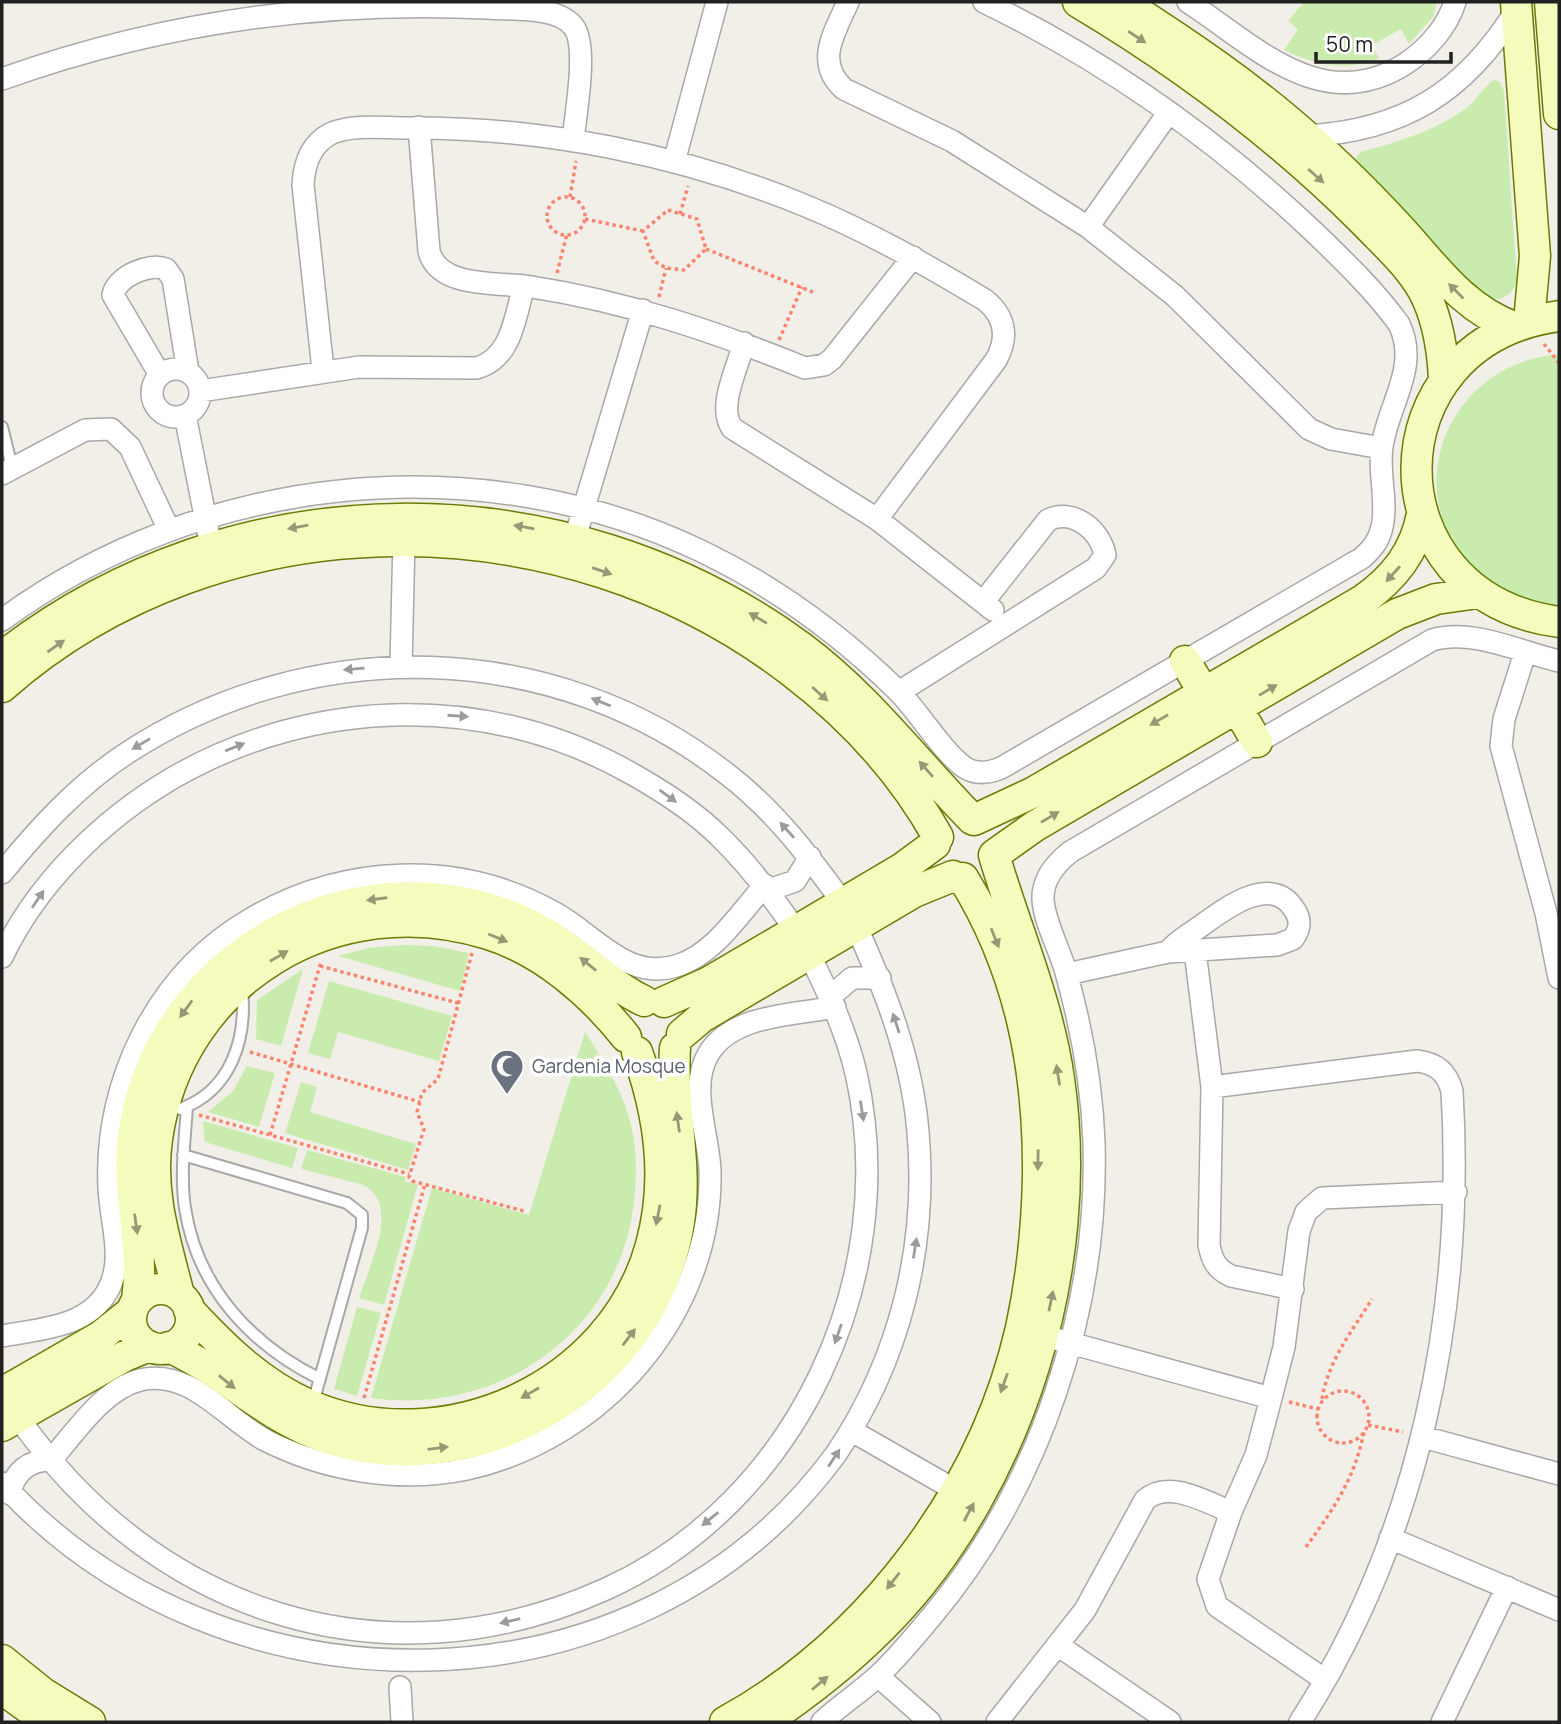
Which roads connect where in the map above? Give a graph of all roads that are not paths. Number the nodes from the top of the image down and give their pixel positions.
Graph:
1 (717, 2) edge
2 (848, 2) edge
3 (984, 2) edge
4 (1078, 2) edge
5 (1122, 2) edge
6 (1188, 2) edge
7 (1455, 2) edge
8 (1550, 2) edge
9 (1516, 6) edge
10 (281, 7) edge
11 (1558, 72) edge
12 (2, 79) edge
13 (1169, 112) junction
14 (1559, 114) edge
15 (419, 128) junction
16 (1306, 136) junction
17 (576, 141) junction
18 (683, 165) junction
19 (1088, 227) junction
20 (913, 257) junction
21 (524, 286) junction
22 (649, 312) junction
23 (1559, 316) edge
24 (1522, 324) junction
25 (744, 343) junction
26 (323, 370) junction
27 (188, 372) junction
28 (160, 374) junction
29 (1444, 381) junction
30 (201, 391) junction
31 (185, 415) junction
32 (2, 427) edge
33 (1381, 448) junction
34 (7, 470) edge
35 (584, 509) junction
36 (1422, 514) junction
37 (205, 517) junction
38 (877, 519) junction
39 (169, 530) junction
40 (575, 538) junction
41 (404, 539) junction
42 (211, 546) junction
43 (1478, 593) junction
44 (984, 601) junction
45 (2, 620) edge
46 (1559, 622) edge
47 (1008, 623) junction
48 (1525, 653) junction
49 (2, 657) edge
50 (1185, 661) junction
51 (1559, 661) edge
52 (401, 666) junction
53 (2, 687) edge
54 (899, 692) junction
55 (1204, 693) junction
56 (1237, 708) junction
57 (1257, 742) junction
58 (973, 820) junction
59 (936, 841) junction
60 (994, 855) junction
61 (810, 857) junction
62 (2, 873) edge
63 (958, 877) junction
64 (767, 888) junction
65 (850, 915) junction
66 (803, 942) junction
67 (1168, 951) junction
68 (1195, 951) junction
69 (2, 957) edge
70 (1067, 974) junction
71 (880, 978) junction
72 (1559, 978) edge
73 (241, 983) junction
74 (654, 1002) junction
75 (833, 1002) junction
76 (678, 1041) junction
77 (632, 1045) junction
78 (1212, 1087) junction
79 (178, 1111) junction
80 (183, 1156) junction
81 (1456, 1192) junction
82 (1293, 1289) junction
83 (184, 1302) junction
84 (134, 1306) junction
85 (1032, 1333) junction
86 (2, 1336) edge
87 (1073, 1342) junction
88 (159, 1347) junction
89 (316, 1393) junction
90 (1271, 1398) junction
91 (6, 1403) edge
92 (852, 1431) junction
93 (1423, 1437) junction
94 (51, 1460) junction
95 (1559, 1474) edge
96 (6, 1489) edge
97 (956, 1490) junction
98 (1231, 1512) junction
99 (1390, 1538) junction
100 (1507, 1587) junction
101 (1559, 1610) edge
102 (623, 1639) dead end
103 (201, 1642) dead end
104 (1059, 1646) junction
105 (2, 1660) edge
106 (878, 1676) junction
107 (1325, 1680) junction
108 (374, 1685) dead end
109 (427, 1686) dead end
110 (400, 1687) junction
111 (2, 1689) edge
112 (48, 1722) edge
113 (90, 1722) edge
114 (402, 1722) edge
115 (725, 1722) edge
116 (766, 1722) edge
117 (822, 1722) edge
118 (930, 1722) edge
119 (997, 1722) edge
120 (1170, 1722) edge
121 (1300, 1722) edge
122 (1442, 1722) edge

1 - 18 street
2 - 19 street
3 - 13 street
4 -> 29 street
5 - 16 street
6 - 7 street
8 - 11 street
9 - 16 street
9 - 24 street
10 - 12 street
10 - 17 street
11 - 14 street
13 - 19 street
13 - 33 street
15 - 17 street
15 - 21 street
15 - 26 street
24 -> 16 street
17 - 18 street
18 - 20 street
19 - 33 street
20 - 25 street
20 - 38 street
21 - 22 street
21 - 26 street
22 - 25 street
22 - 35 street
23 - 24 street
24 - 29 street
25 - 38 street
26 - 30 street
27 - 28 street
27 - 28 street
27 - 30 street
28 - 31 street
29 - 36 street
30 - 31 street
31 - 37 street
32 - 34 lane
33 - 50 street
34 - 39 street
35 - 37 street
35 - 40 street
35 - 54 street
36 - 43 street
36 -> 55 street
37 - 39 street
37 - 42 street
38 - 44 street
39 - 45 street
40 -> 42 street
58 -> 40 street
41 - 52 street
53 -> 41 street
41 -> 59 street
42 - 49 street
43 - 46 street
56 -> 43 street
44 - 47 street
44 - 47 street
47 - 54 street
48 - 51 street
48 - 57 street
48 - 72 street
50 - 54 street
50 - 55 street
61 -> 52 street
52 -> 62 street
55 -> 58 street
56 - 57 street
60 -> 56 street
57 - 70 street
58 - 59 street
58 - 60 street
59 - 63 street
59 - 65 street
60 - 63 street
85 -> 60 street
61 - 64 street
61 - 65 street
63 - 65 street
63 -> 85 street
64 - 66 street
69 -> 64 street
64 - 86 street
65 - 66 street
65 - 71 street
66 - 74 street
66 - 75 street
66 - 76 street
67 - 68 street
67 - 68 street
67 - 70 street
68 - 78 street
70 - 87 street
71 - 75 street
92 -> 71 street
73 -> 77 street
73 - 79 street
73 - 79 lane
74 - 76 street
74 - 77 street
74 -> 84 street
75 - 94 street
75 -> 94 street
76 - 77 street
88 -> 76 street
77 -> 89 street
78 - 81 street
78 - 82 street
79 - 80 lane
79 - 83 street
80 - 89 lane
80 - 89 lane
81 - 82 street
81 - 93 street
82 - 90 street
83 - 84 street
83 - 88 street
83 - 89 street
84 - 88 street
84 - 91 street
85 - 87 street
85 -> 97 street
116 -> 85 street
87 - 90 street
87 - 106 street
88 - 91 street
90 - 98 street
91 - 94 street
92 - 97 street
102 -> 92 street
93 - 95 street
93 - 99 street
94 - 96 street
96 - 103 street
97 -> 115 street
98 - 104 street
98 - 107 street
99 - 100 street
99 - 107 street
100 - 101 street
100 - 122 street
104 - 119 street
104 - 120 street
105 - 113 street
106 - 117 street
106 - 118 street
107 - 121 street
108 - 110 street
109 - 110 street
110 - 114 street
111 - 112 street

